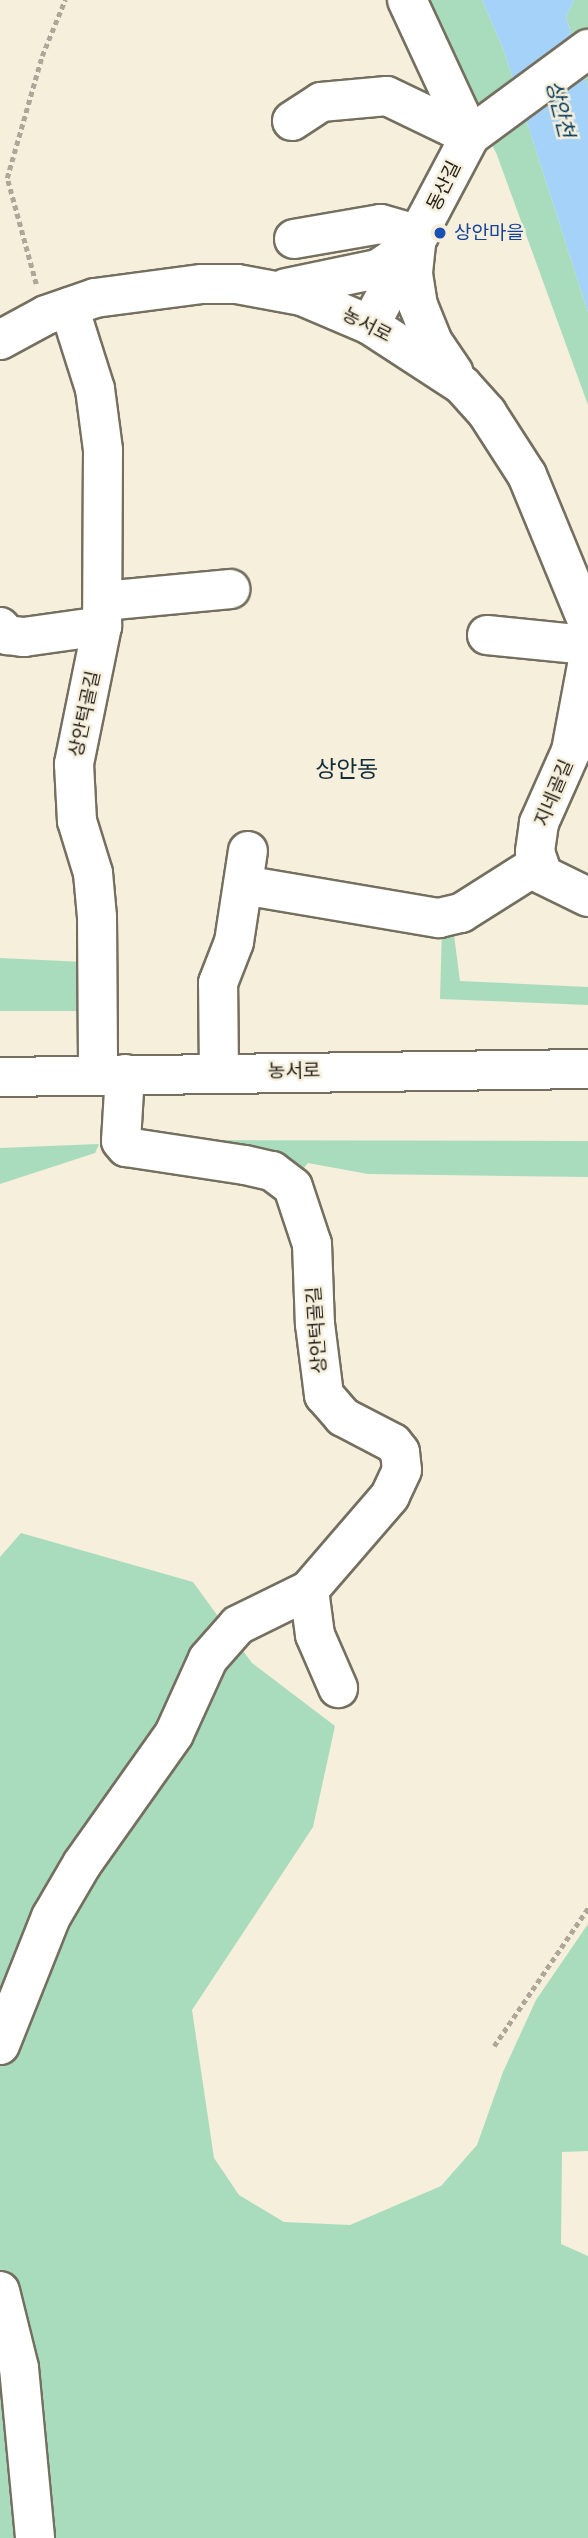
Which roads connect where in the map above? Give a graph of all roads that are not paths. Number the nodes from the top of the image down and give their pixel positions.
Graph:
1 (407, 0) edge
2 (588, 49) edge
3 (292, 121) dead end
4 (475, 130) junction
5 (418, 238) junction
6 (294, 239) dead end
7 (269, 289) junction
8 (58, 311) junction
9 (370, 325) junction
10 (0, 340) edge
11 (463, 385) junction
12 (230, 589) dead end
13 (103, 613) junction
14 (588, 623) edge
15 (0, 627) edge
16 (487, 635) dead end
17 (588, 645) edge
18 (588, 660) edge
19 (537, 865) junction
20 (588, 897) edge
21 (588, 1069) edge
22 (219, 1073) junction
23 (111, 1075) junction
24 (0, 1077) edge
25 (309, 1590) junction
26 (338, 1688) dead end
27 (0, 2045) edge
28 (0, 2291) edge
29 (34, 2538) edge

1 - 4 street
2 - 4 street
3 - 4 street
4 - 5 street, 동산길
5 - 6 street
5 - 7 street
5 - 9 street, 동산길
5 - 11 street
7 - 8 street, 농서로
7 - 9 street, 농서로
8 - 10 street, 농서로
8 - 13 street, 상안턱골길
9 - 11 street, 농서로
11 - 14 street, 농서로
12 - 13 street
13 - 15 street
13 - 23 street, 상안턱골길
16 - 17 street
18 - 19 street, 지네골길
19 - 20 street
19 - 22 street
21 - 22 street, 농서로
22 - 23 street, 농서로
23 - 24 street, 농서로
23 - 25 street, 상안턱골길
25 - 26 street
25 - 27 street
28 - 29 street

